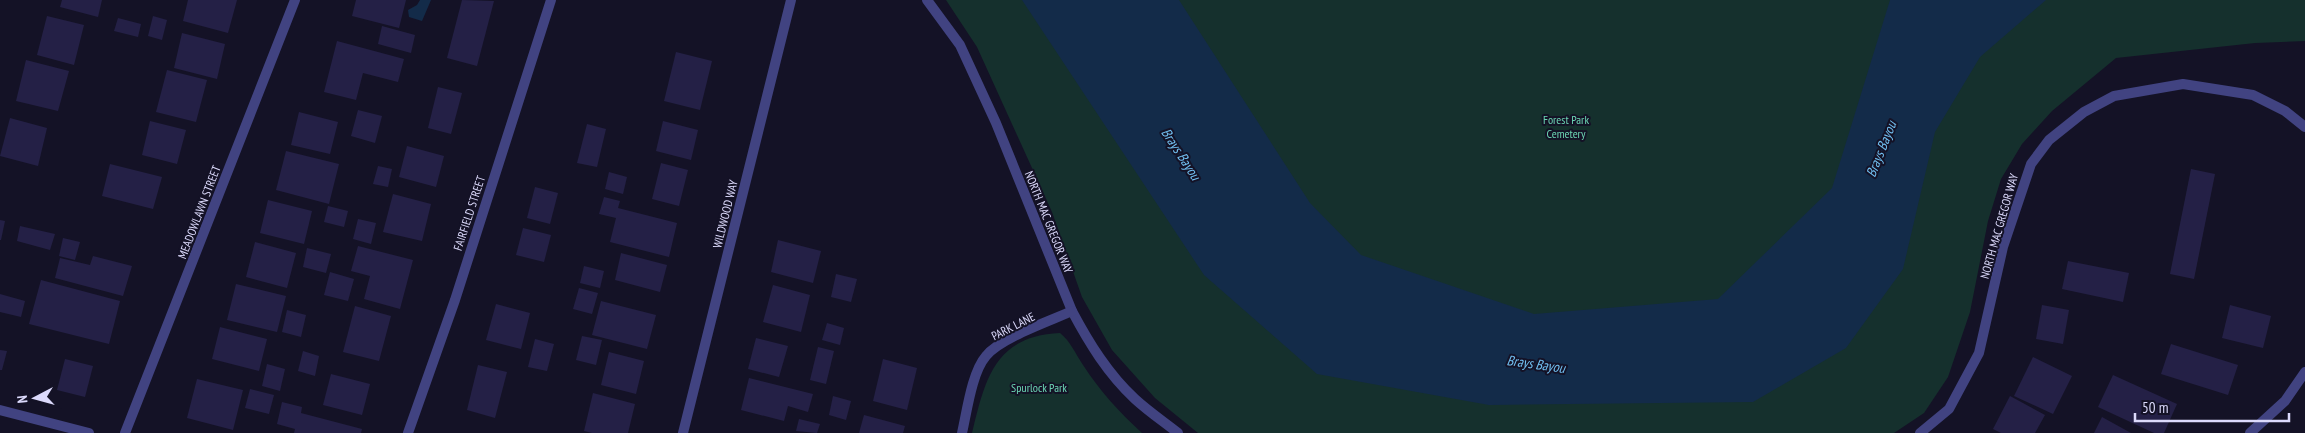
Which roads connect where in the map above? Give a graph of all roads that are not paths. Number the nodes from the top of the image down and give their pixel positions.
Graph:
1 (295, 0) edge
2 (551, 0) edge
3 (791, 0) edge
4 (927, 0) edge
5 (2305, 126) edge
6 (1072, 311) junction
7 (2305, 372) edge
8 (0, 410) edge
9 (89, 433) edge
10 (125, 433) edge
11 (408, 433) edge
12 (683, 433) edge
13 (962, 433) edge
14 (1178, 433) edge
15 (1920, 433) edge
16 (2250, 433) edge

1 - 10 street, MEADOWLAWN STREET
2 - 11 street, FAIRFIELD STREET
3 - 12 street, WILDWOOD WAY
4 - 6 street, NORTH MAC GREGOR WAY
5 - 15 street, NORTH MAC GREGOR WAY
6 - 13 street, PARK LANE
6 - 14 street, NORTH MAC GREGOR WAY
7 - 16 street
8 - 9 street

